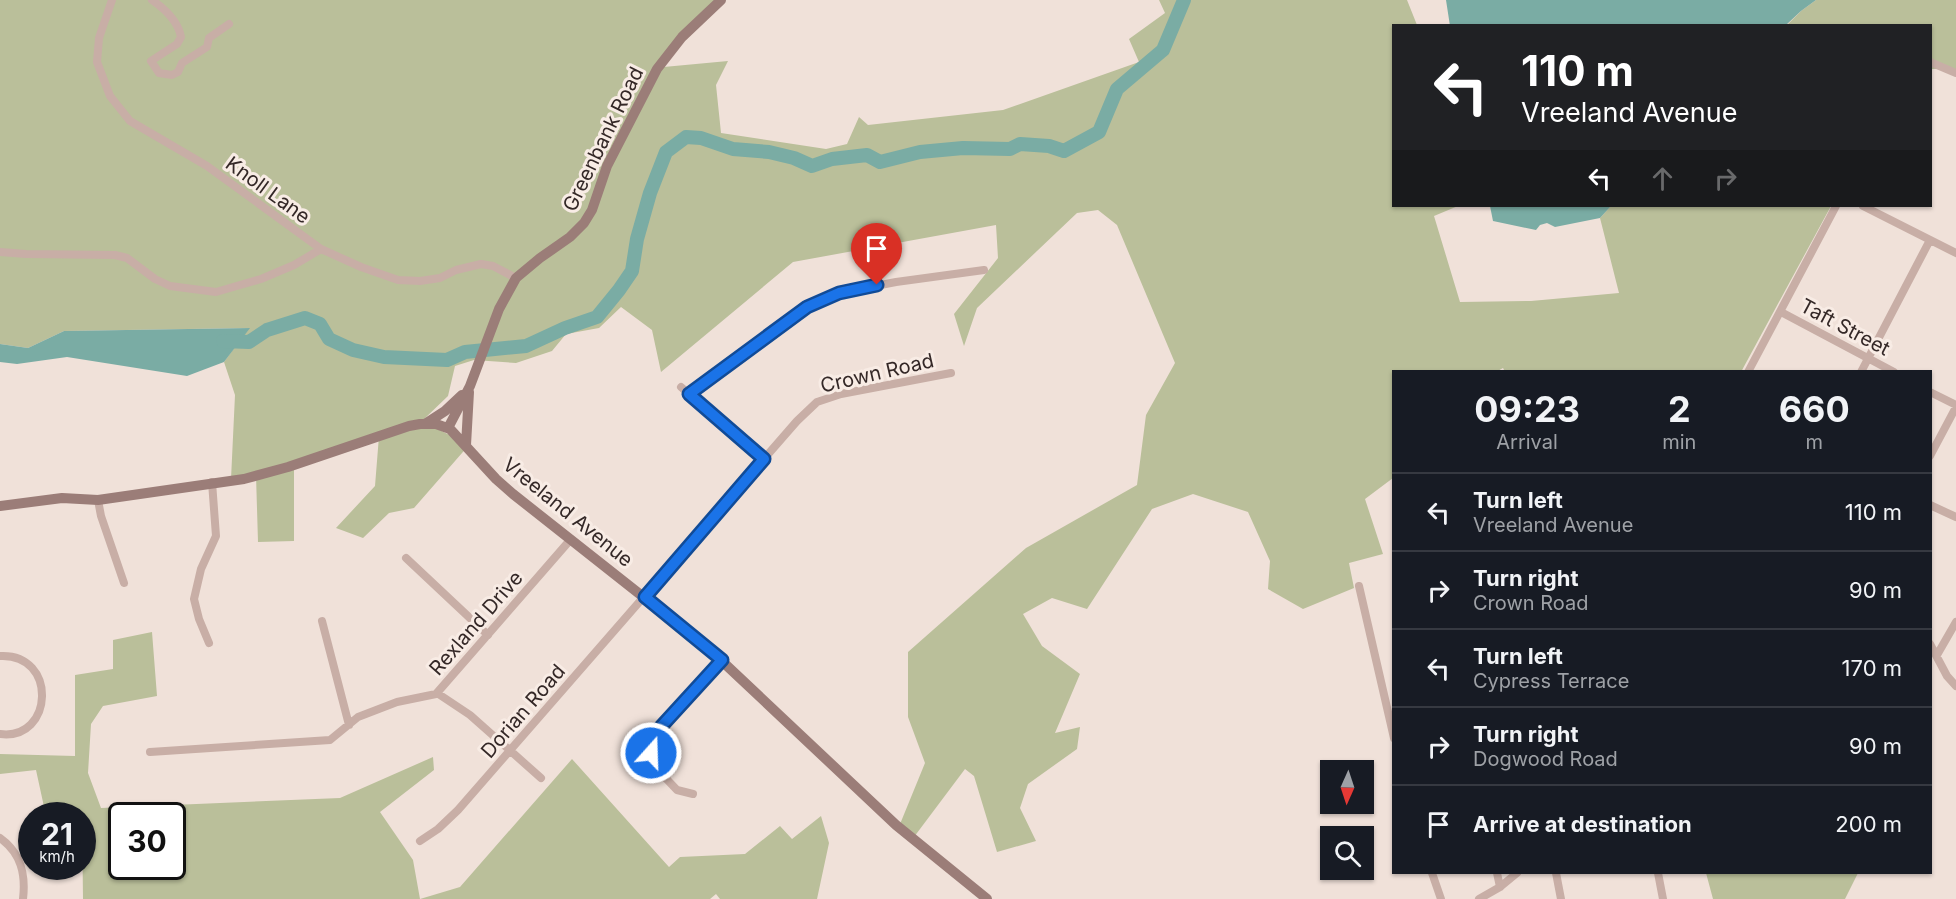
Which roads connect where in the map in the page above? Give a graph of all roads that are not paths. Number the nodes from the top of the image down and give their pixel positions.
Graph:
1 (112, 0) edge
2 (152, 0) edge
3 (721, 0) edge
4 (230, 24) dead end
5 (1932, 63) edge
6 (1956, 73) edge
7 (1835, 207) edge
8 (1865, 207) edge
9 (1930, 240) junction
10 (321, 249) junction
11 (1955, 250) edge
12 (0, 252) edge
13 (984, 270) dead end
14 (516, 278) junction
15 (1781, 312) junction
16 (1868, 358) junction
17 (1749, 370) edge
18 (1862, 370) edge
19 (1890, 370) edge
20 (951, 373) dead end
21 (470, 386) junction
22 (681, 387) dead end
23 (1932, 393) edge
24 (689, 394) junction
25 (1956, 406) edge
26 (424, 424) junction
27 (448, 428) junction
28 (466, 445) junction
29 (1932, 452) edge
30 (764, 459) junction
31 (212, 482) junction
32 (98, 500) junction
33 (1932, 505) edge
34 (0, 506) edge
35 (1956, 517) edge
36 (571, 539) junction
37 (406, 558) dead end
38 (124, 583) dead end
39 (1359, 586) dead end
40 (645, 597) junction
41 (322, 621) dead end
42 (1956, 622) edge
43 (488, 636) junction
44 (209, 643) dead end
45 (1933, 650) edge
46 (0, 656) edge
47 (722, 660) junction
48 (1956, 686) edge
49 (437, 693) junction
50 (349, 725) junction
51 (1392, 729) edge
52 (0, 734) edge
53 (510, 750) junction
54 (150, 752) dead end
55 (541, 778) dead end
56 (693, 794) dead end
57 (0, 838) edge
58 (420, 841) dead end
59 (1432, 874) edge
60 (1497, 874) edge
61 (1516, 874) edge
62 (1556, 874) edge
63 (1658, 874) edge
64 (1500, 887) junction
65 (23, 899) edge
66 (987, 899) edge
67 (1441, 899) edge
68 (1479, 899) edge
69 (1561, 899) edge
70 (1663, 899) edge

1 - 10 street, Knoll Lane
2 - 4 street
3 - 14 street, Greenbank Road
5 - 6 street
7 - 15 street
8 - 9 street
9 - 11 street
9 - 16 street
10 - 12 street
10 - 14 street, Knoll Lane
13 - 24 street
14 - 21 street, Greenbank Road
15 - 16 street, Taft Street
15 - 17 street
16 - 18 street
16 - 19 street, Taft Street
20 - 30 street, Crown Road
21 - 26 street, Greenbank Road
21 - 27 street, Greenbank Road
21 - 28 street, Greenbank Road
22 - 24 street
23 - 25 street
24 - 30 street
25 - 29 street
26 - 27 street
26 - 31 street
27 - 28 street, Vreeland Avenue
28 - 36 street, Vreeland Avenue
30 - 40 street, Crown Road
31 - 32 street
31 - 44 street
32 - 34 street
32 - 38 street
33 - 35 street
36 - 40 street, Vreeland Avenue
36 - 43 street, Rexland Drive
37 - 43 street
39 - 51 street
40 - 47 street, Vreeland Avenue
40 - 53 street, Dorian Road
41 - 50 street
42 - 45 street
43 - 49 street, Rexland Drive
45 - 48 street
46 - 52 street
47 - 56 street
47 - 66 street, Vreeland Avenue
49 - 50 street, Rexland Drive
49 - 53 street
50 - 54 street, Rexland Drive
53 - 55 street
53 - 58 street, Dorian Road
57 - 65 street
59 - 67 street
60 - 64 street
61 - 64 street
62 - 69 street
63 - 70 street
64 - 68 street

